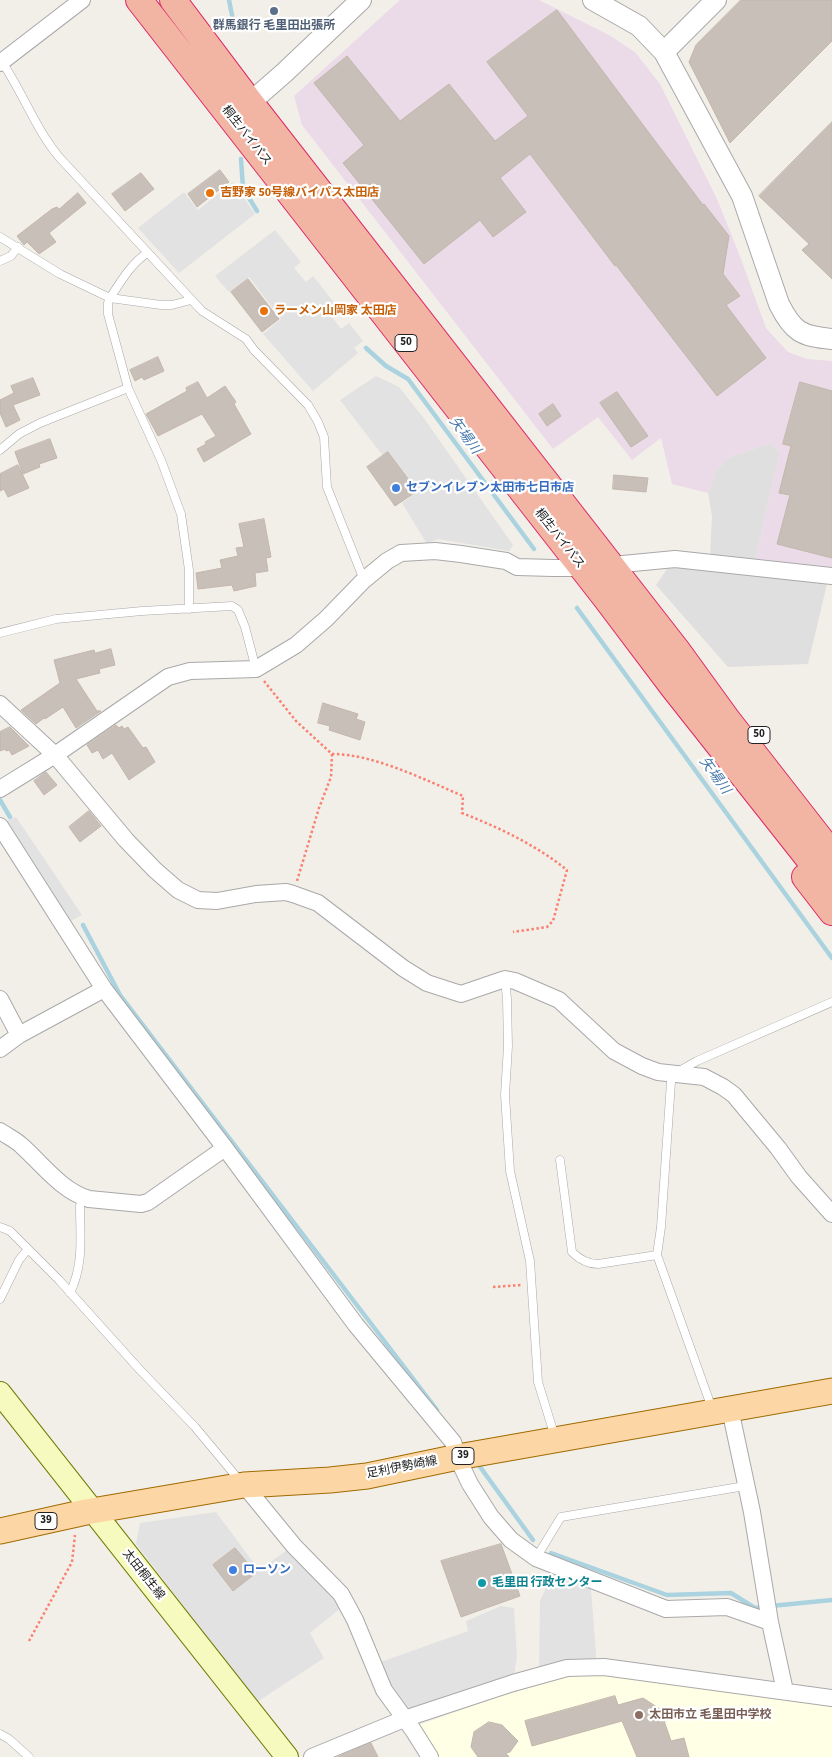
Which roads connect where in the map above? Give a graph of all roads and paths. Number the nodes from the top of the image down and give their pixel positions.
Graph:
1 (82, 0) edge
2 (139, 0) edge
3 (173, 0) edge
4 (361, 0) edge
5 (593, 0) edge
6 (716, 0) edge
7 (664, 52) junction
8 (1, 61) edge
9 (239, 108) junction
10 (0, 236) edge
11 (18, 248) junction
12 (147, 252) junction
13 (0, 261) edge
14 (110, 298) junction
15 (191, 300) junction
16 (832, 339) edge
17 (128, 388) junction
18 (0, 450) edge
19 (611, 565) junction
20 (581, 568) junction
21 (832, 576) edge
22 (364, 580) junction
23 (189, 609) junction
24 (0, 633) edge
25 (676, 649) junction
26 (256, 669) junction
27 (672, 687) junction
28 (0, 704) edge
29 (332, 754) junction
30 (55, 755) junction
31 (3, 787) edge
32 (0, 826) edge
33 (832, 830) edge
34 (832, 854) edge
35 (832, 888) edge
36 (293, 894) junction
37 (832, 912) edge
38 (514, 932) dead end
39 (505, 980) junction
40 (104, 990) junction
41 (0, 1000) edge
42 (832, 1002) edge
43 (19, 1035) junction
44 (0, 1049) edge
45 (674, 1074) junction
46 (0, 1130) edge
47 (225, 1148) junction
48 (560, 1160) dead end
49 (82, 1197) junction
50 (832, 1214) edge
51 (0, 1227) edge
52 (28, 1249) junction
53 (657, 1255) junction
54 (532, 1284) junction
55 (493, 1287) dead end
56 (70, 1293) junction
57 (0, 1299) edge
58 (832, 1390) edge
59 (0, 1394) edge
60 (721, 1411) junction
61 (556, 1439) junction
62 (458, 1457) junction
63 (244, 1485) junction
64 (745, 1486) junction
65 (93, 1511) junction
66 (0, 1531) edge
67 (75, 1533) dead end
68 (536, 1558) junction
69 (768, 1610) junction
70 (29, 1641) dead end
71 (785, 1691) junction
72 (832, 1698) edge
73 (404, 1720) junction
74 (0, 1734) edge
75 (29, 1757) edge
76 (287, 1757) edge
77 (312, 1757) edge
78 (430, 1757) edge

1 - 8 street
2 - 9 highway, 桐生バイパス / 50
3 - 9 highway, 桐生バイパス / 50
4 - 9 street
5 - 7 street
6 - 7 street
7 - 16 street
8 - 12 lane
9 - 19 highway, 桐生バイパス / 50
9 - 20 highway, 桐生バイパス / 50
10 - 11 lane
11 - 13 lane
11 - 14 lane
12 - 14 lane
12 - 15 lane
14 - 15 lane
14 - 17 lane
15 - 22 lane
17 - 18 lane
17 - 23 lane
19 - 20 street
19 - 21 street
19 - 25 highway, 桐生バイパス / 50
20 - 22 street
20 - 27 highway, 桐生バイパス / 50
22 - 26 street
23 - 24 lane
23 - 26 lane
25 - 33 highway, 50
25 - 34 highway, 桐生バイパス / 50
26 - 29 path
26 - 30 street
27 - 35 highway, 桐生バイパス / 50
27 - 37 highway, 50
28 - 30 street
29 - 36 path
29 - 38 path
30 - 31 street
30 - 36 street
32 - 40 street
36 - 39 street
39 - 45 street
39 - 54 lane
40 - 43 street
40 - 47 street
41 - 43 street
42 - 45 lane
43 - 44 street
45 - 50 street
45 - 53 lane
46 - 49 street
47 - 49 street
47 - 62 street
48 - 53 lane
49 - 56 lane
51 - 52 lane
52 - 56 lane
52 - 57 lane
53 - 60 lane
54 - 55 path
54 - 61 lane
56 - 63 lane
58 - 60 main road, 足利伊勢崎線 / 39
59 - 65 main road, 太田桐生線
60 - 61 main road, 足利伊勢崎線 / 39
60 - 64 street
61 - 62 main road, 足利伊勢崎線 / 39
62 - 63 main road, 足利伊勢崎線 / 39
62 - 68 street
63 - 65 main road, 足利伊勢崎線 / 39
63 - 73 street
64 - 68 lane
64 - 69 street
65 - 66 main road, 足利伊勢崎線 / 39
65 - 76 main road, 太田桐生線
67 - 70 path
68 - 69 street
69 - 71 street
71 - 72 street
71 - 73 street
73 - 77 street
73 - 78 street
74 - 75 lane

